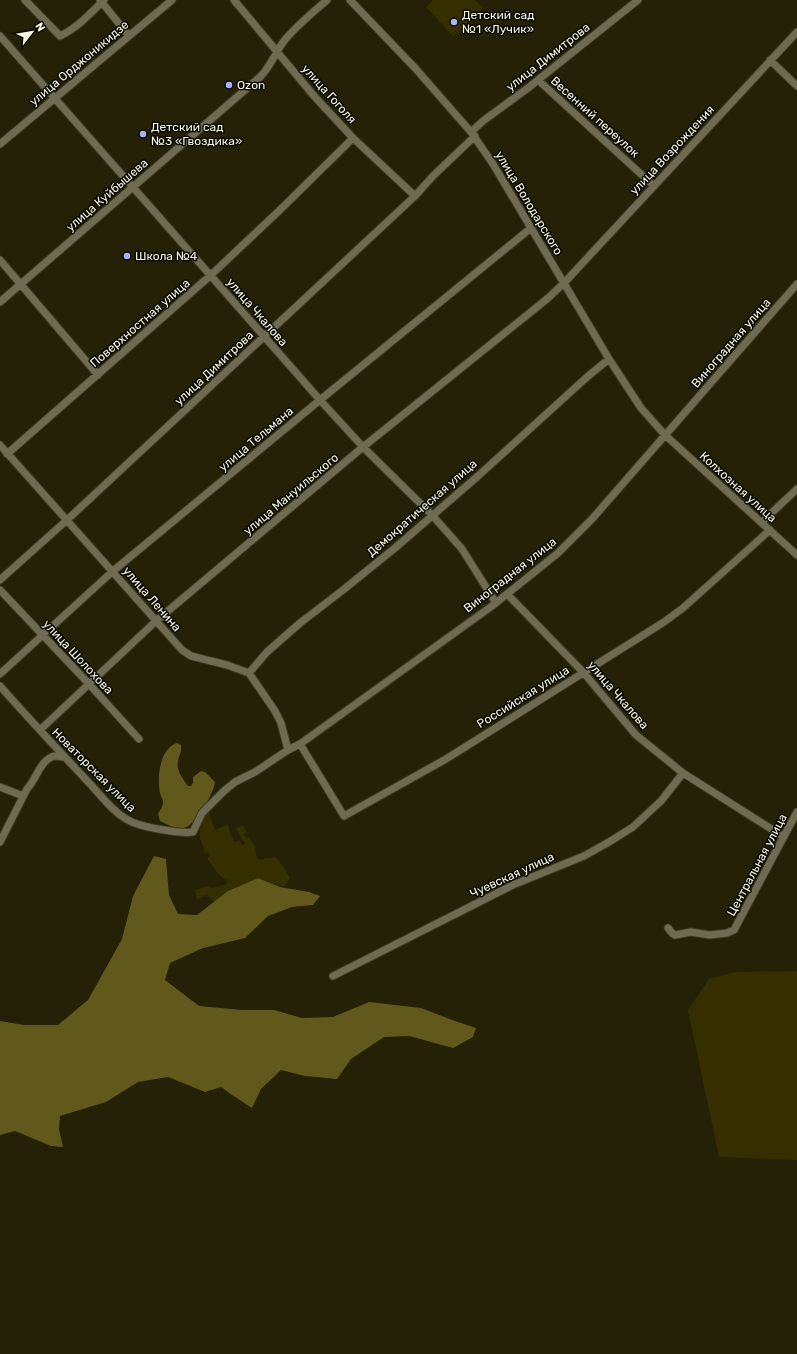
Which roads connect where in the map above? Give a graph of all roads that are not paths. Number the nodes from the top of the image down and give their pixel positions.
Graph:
1 (26, 0) edge
2 (172, 0) edge
3 (234, 0) edge
4 (327, 0) edge
5 (350, 0) edge
6 (638, 0) edge
7 (102, 1) edge
8 (797, 32) edge
9 (0, 36) edge
10 (129, 36) junction
11 (277, 52) junction
12 (770, 60) junction
13 (538, 80) junction
14 (797, 86) edge
15 (55, 98) junction
16 (473, 134) junction
17 (353, 138) junction
18 (0, 144) edge
19 (654, 186) junction
20 (132, 188) junction
21 (415, 196) junction
22 (531, 228) junction
23 (0, 260) edge
24 (211, 275) junction
25 (564, 283) junction
26 (797, 284) edge
27 (21, 285) junction
28 (0, 302) edge
29 (264, 336) junction
30 (609, 359) junction
31 (98, 375) junction
32 (320, 400) junction
33 (665, 435) junction
34 (0, 445) edge
35 (364, 447) junction
36 (7, 454) junction
37 (797, 489) edge
38 (432, 515) junction
39 (67, 520) junction
40 (762, 522) junction
41 (770, 530) junction
42 (797, 555) edge
43 (113, 571) junction
44 (0, 580) edge
45 (0, 590) edge
46 (507, 594) junction
47 (496, 603) junction
48 (156, 621) junction
49 (42, 636) junction
50 (583, 672) junction
51 (249, 673) junction
52 (0, 674) edge
53 (89, 684) junction
54 (0, 686) edge
55 (40, 730) junction
56 (139, 739) dead end
57 (300, 744) junction
58 (288, 750) junction
59 (64, 757) junction
60 (683, 773) junction
61 (0, 787) edge
62 (23, 796) junction
63 (797, 812) edge
64 (193, 832) joint
65 (784, 837) junction
66 (0, 842) edge
67 (668, 928) dead end
68 (333, 976) dead end

1 - 7 street
2 - 10 street, улица Орджоникидзе
3 - 11 street, улица Гоголя
4 - 11 street, улица Куйбышева
5 - 16 street, улица Володарского
6 - 13 street, улица Димитрова
7 - 10 street
8 - 12 street, улица Возрождения
9 - 15 street, улица Чкалова
10 - 15 street, улица Орджоникидзе
11 - 17 street, улица Гоголя
11 - 20 street, улица Куйбышева
12 - 14 street
12 - 19 street, улица Возрождения
13 - 16 street, улица Димитрова
13 - 19 street, Весенний переулок
15 - 18 street, улица Орджоникидзе
15 - 20 street, улица Чкалова
16 - 21 street, улица Димитрова
16 - 22 street, улица Володарского
17 - 21 street, улица Гоголя
17 - 24 street, Поверхностная улица
19 - 25 street, улица Возрождения
20 - 24 street, улица Чкалова
20 - 27 street, улица Куйбышева
21 - 29 street, улица Димитрова
22 - 25 street, улица Володарского
22 - 32 street, улица Тельмана
23 - 27 street
24 - 29 street, улица Чкалова
24 - 31 street, Поверхностная улица
25 - 30 street, улица Володарского
25 - 35 street, улица Мануильского
26 - 33 street, Виноградная улица
27 - 28 street, улица Куйбышева
27 - 31 street
29 - 32 street, улица Чкалова
29 - 39 street, улица Димитрова
30 - 33 street, улица Володарского
30 - 38 street, Демократическая улица
31 - 36 street, Поверхностная улица
32 - 35 street, улица Чкалова
32 - 43 street, улица Тельмана
33 - 40 street, Колхозная улица
33 - 46 street, Виноградная улица
34 - 36 street, улица Ленина
35 - 38 street, улица Чкалова
35 - 48 street, улица Мануильского
36 - 39 street, улица Ленина
37 - 40 street
38 - 47 street, улица Чкалова
38 - 51 street, Демократическая улица
39 - 43 street, улица Ленина
39 - 44 street, улица Димитрова
40 - 41 street, Колхозная улица
41 - 42 street, Колхозная улица
41 - 50 street, Российская улица
43 - 48 street, улица Ленина
43 - 49 street, улица Тельмана
45 - 49 street, улица Шолохова
46 - 47 street, Виноградная улица
46 - 50 street, улица Чкалова
47 - 57 street, Виноградная улица
48 - 51 street, улица Ленина
48 - 53 street, улица Мануильского
49 - 52 street, улица Тельмана
49 - 53 street, улица Шолохова
50 - 57 street, Российская улица
50 - 60 street, улица Чкалова
51 - 58 street
53 - 55 street, улица Мануильского
53 - 56 street, улица Шолохова
54 - 55 street, Новаторская улица
55 - 59 street, Новаторская улица
57 - 58 street, Виноградная улица
58 - 64 street, Виноградная улица
59 - 62 street
59 - 64 street, Новаторская улица
60 - 65 street, улица Чкалова
60 - 68 street, Чуевская улица
61 - 62 street
62 - 66 street
63 - 65 street, Центральная улица
65 - 67 street, Центральная улица

